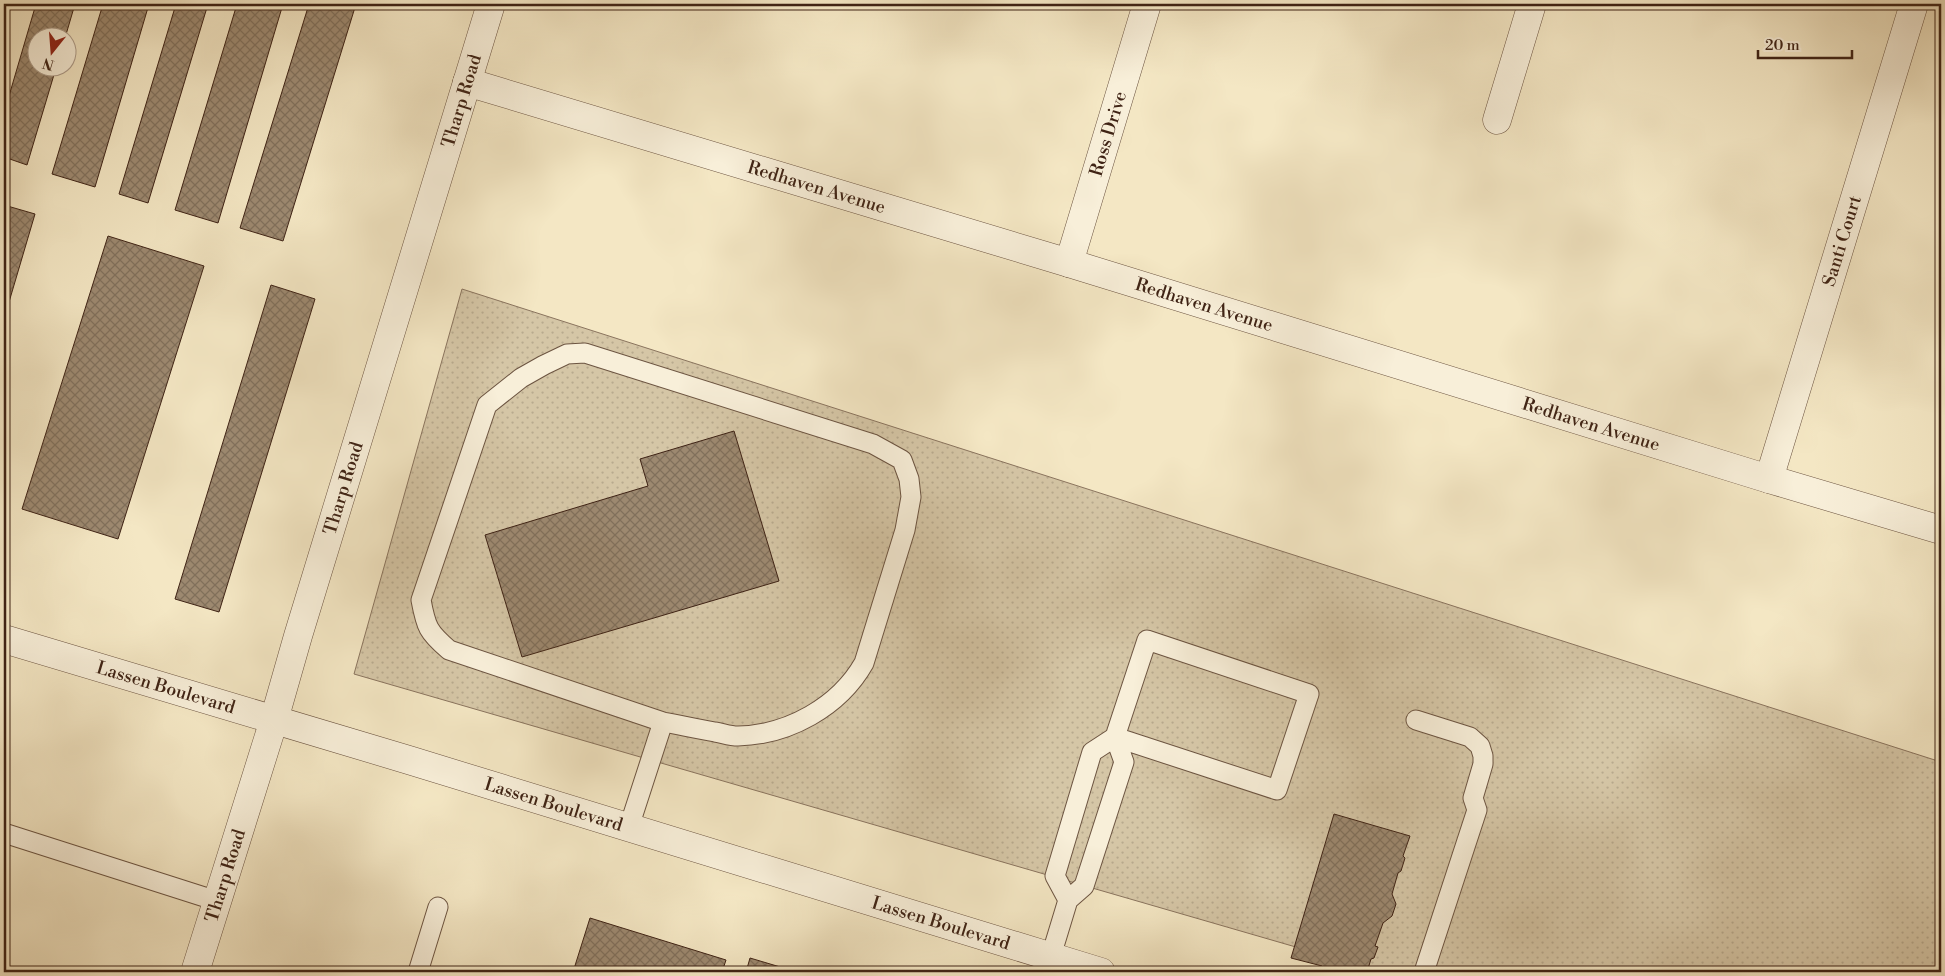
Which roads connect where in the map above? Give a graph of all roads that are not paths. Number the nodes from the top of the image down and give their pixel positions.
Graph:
1 (491, 4) edge
2 (1147, 4) edge
3 (1532, 4) edge
4 (1914, 4) edge
5 (467, 82) junction
6 (1497, 120) dead end
7 (1069, 263) junction
8 (1769, 479) junction
9 (1941, 530) edge
10 (4, 639) edge
11 (274, 720) junction
12 (1416, 720) dead end
13 (662, 722) junction
14 (1115, 737) junction
15 (629, 827) junction
16 (4, 833) edge
17 (1068, 900) junction
18 (217, 901) junction
19 (438, 907) dead end
20 (1051, 956) junction
21 (1093, 971) edge
22 (195, 972) edge
23 (418, 972) edge
24 (1424, 972) edge

1 - 5 street, Tharp Road
2 - 7 street, Ross Drive
3 - 6 street
4 - 8 street, Santi Court
5 - 7 street, Redhaven Avenue
5 - 11 street, Tharp Road
7 - 8 street, Redhaven Avenue
8 - 9 street, Redhaven Avenue
10 - 11 street, Lassen Boulevard
11 - 15 street, Lassen Boulevard
11 - 18 street, Tharp Road
12 - 24 lane
13 - 13 lane
13 - 15 lane
14 - 14 lane
14 - 17 lane
14 - 17 lane
15 - 20 street, Lassen Boulevard
16 - 18 lane
17 - 20 lane
18 - 22 street, Tharp Road
19 - 23 lane
20 - 21 street, Lassen Boulevard

